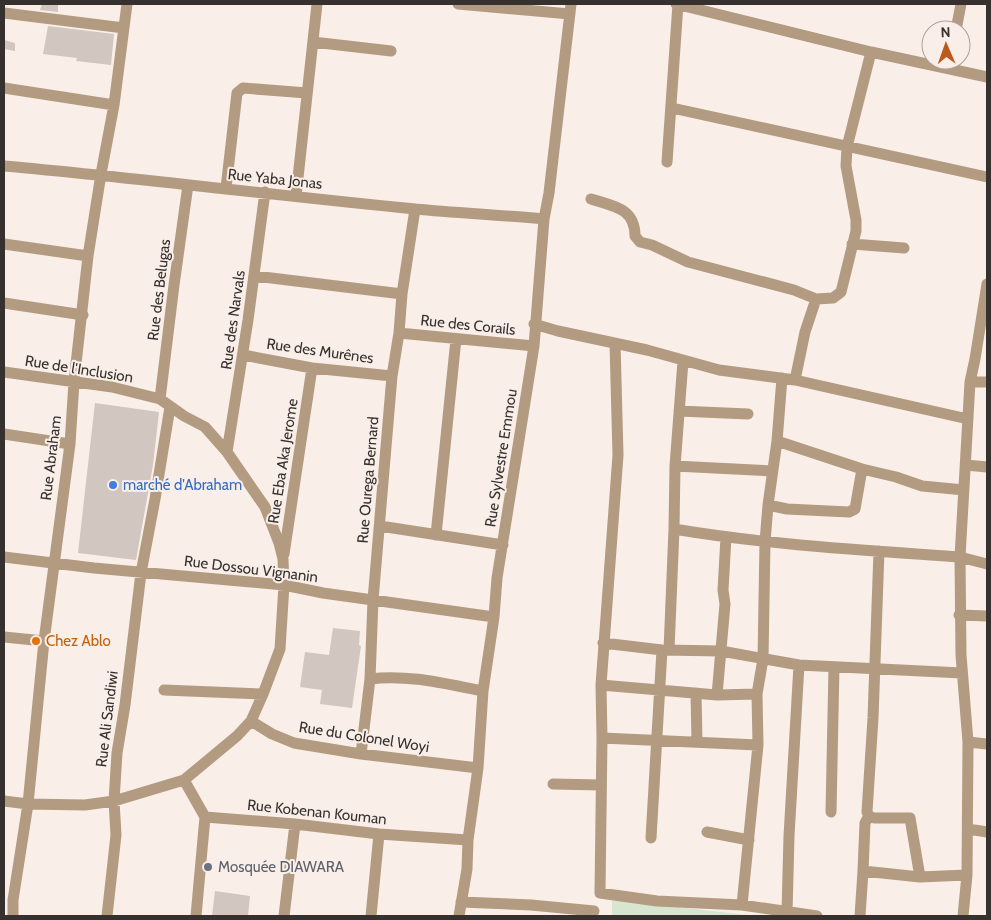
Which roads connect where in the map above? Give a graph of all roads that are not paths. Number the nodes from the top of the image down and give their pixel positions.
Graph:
1 (127, 4) edge
2 (317, 4) edge
3 (458, 4) edge
4 (677, 4) edge
5 (961, 4) edge
6 (570, 9) edge
7 (4, 13) edge
8 (958, 20) edge
9 (124, 28) junction
10 (313, 42) junction
11 (391, 50) dead end
12 (871, 52) junction
13 (921, 60) edge
14 (965, 70) edge
15 (987, 77) edge
16 (4, 88) edge
17 (307, 92) junction
18 (114, 105) junction
19 (672, 108) junction
20 (847, 146) junction
21 (667, 162) dead end
22 (4, 166) edge
23 (101, 174) junction
24 (987, 177) edge
25 (188, 185) junction
26 (226, 188) junction
27 (265, 192) junction
28 (296, 196) junction
29 (591, 199) dead end
30 (415, 209) junction
31 (544, 219) junction
32 (4, 244) edge
33 (852, 244) junction
34 (904, 248) dead end
35 (88, 256) junction
36 (254, 276) junction
37 (987, 284) edge
38 (402, 294) junction
39 (816, 299) junction
40 (4, 303) edge
41 (986, 305) edge
42 (83, 315) junction
43 (534, 324) junction
44 (399, 333) junction
45 (456, 339) junction
46 (615, 343) junction
47 (534, 346) junction
48 (243, 355) junction
49 (683, 361) junction
50 (312, 368) junction
51 (4, 372) edge
52 (392, 376) junction
53 (782, 378) junction
54 (795, 380) junction
55 (74, 382) junction
56 (970, 382) junction
57 (987, 382) edge
58 (160, 399) junction
59 (170, 407) junction
60 (679, 411) junction
61 (748, 414) dead end
62 (968, 419) junction
63 (4, 434) edge
64 (777, 442) junction
65 (70, 444) junction
66 (227, 452) junction
67 (966, 465) junction
68 (675, 466) junction
69 (987, 467) edge
70 (862, 469) junction
71 (772, 471) junction
72 (964, 490) junction
73 (768, 505) junction
74 (380, 526) junction
75 (674, 529) junction
76 (436, 535) junction
77 (726, 537) junction
78 (765, 542) junction
79 (503, 545) junction
80 (879, 551) junction
81 (960, 556) junction
82 (4, 557) edge
83 (283, 559) junction
84 (53, 564) junction
85 (987, 564) edge
86 (141, 573) junction
87 (284, 585) junction
88 (374, 600) junction
89 (959, 615) junction
90 (987, 616) edge
91 (494, 618) junction
92 (4, 637) edge
93 (44, 641) junction
94 (603, 643) junction
95 (665, 650) junction
96 (721, 652) junction
97 (763, 659) junction
98 (799, 665) junction
99 (834, 667) junction
100 (874, 668) junction
101 (962, 673) junction
102 (370, 679) junction
103 (600, 684) junction
104 (660, 689) junction
105 (164, 690) dead end
106 (484, 691) junction
107 (696, 693) junction
108 (263, 694) junction
109 (717, 694) junction
110 (758, 694) junction
111 (251, 721) junction
112 (602, 738) junction
113 (655, 741) junction
114 (697, 742) junction
115 (968, 742) junction
116 (987, 744) edge
117 (758, 745) junction
118 (360, 754) junction
119 (478, 768) junction
120 (184, 780) junction
121 (553, 784) dead end
122 (601, 785) junction
123 (114, 801) junction
124 (4, 802) edge
125 (28, 804) junction
126 (831, 812) dead end
127 (869, 816) junction
128 (205, 817) junction
129 (295, 824) junction
130 (968, 830) junction
131 (707, 832) dead end
132 (987, 832) edge
133 (379, 834) junction
134 (651, 838) dead end
135 (468, 840) junction
136 (749, 840) junction
137 (863, 871) junction
138 (967, 875) junction
139 (920, 877) junction
140 (600, 893) junction
141 (9, 900) edge
142 (461, 902) junction
143 (742, 905) junction
144 (787, 913) junction
145 (594, 914) edge
146 (12, 916) edge
147 (107, 916) edge
148 (196, 916) edge
149 (284, 916) edge
150 (371, 916) edge
151 (459, 916) edge
152 (817, 916) edge
153 (860, 916) edge
154 (963, 916) edge

1 - 9 street, Rue Abraham
2 - 10 street
3 - 6 street
4 - 12 street
4 - 19 street
5 - 8 street
6 - 31 street, Rue Sylvestre Emmou
7 - 9 street
9 - 18 street, Rue Abraham
10 - 11 street
10 - 17 street
12 - 13 street
12 - 20 street
14 - 15 street
16 - 18 street
17 - 26 street
17 - 28 street
18 - 23 street, Rue Abraham
19 - 20 street
19 - 21 street
20 - 24 street
20 - 33 street
22 - 23 street, Rue Yaba Jonas
23 - 25 street, Rue Yaba Jonas
23 - 35 street, Rue Abraham
25 - 26 street, Rue Yaba Jonas
25 - 58 street, Rue des Belugas
26 - 27 street, Rue Yaba Jonas
27 - 28 street, Rue Yaba Jonas
27 - 36 street, Rue des Narvals
28 - 30 street, Rue Yaba Jonas
29 - 39 street
30 - 31 street, Rue Yaba Jonas
30 - 38 street, Rue Ourega Bernard
31 - 43 street, Rue Sylvestre Emmou
32 - 35 street
33 - 34 street
33 - 39 street
35 - 42 street, Rue Abraham
36 - 38 street
36 - 48 street, Rue des Narvals
37 - 41 street
38 - 44 street, Rue Ourega Bernard
39 - 54 street
40 - 42 street
41 - 56 street
42 - 55 street, Rue Abraham
43 - 46 street
43 - 47 street, Rue Sylvestre Emmou
44 - 45 street, Rue des Corails
44 - 52 street, Rue Ourega Bernard
45 - 47 street, Rue des Corails
45 - 76 street
46 - 49 street
46 - 94 street
47 - 79 street, Rue Sylvestre Emmou
48 - 50 street, Rue des Murênes
48 - 66 street, Rue des Narvals
49 - 53 street
49 - 60 street
50 - 52 street, Rue des Murênes
50 - 83 street, Rue Eba Aka Jerome
51 - 55 street, Rue de l'Inclusion
52 - 74 street, Rue Ourega Bernard
53 - 54 street
53 - 64 street
54 - 62 street
55 - 58 street, Rue de l'Inclusion
55 - 65 street, Rue Abraham
56 - 57 street
56 - 62 street
58 - 59 street, Rue de l'Inclusion
59 - 66 street, Rue de l'Inclusion
59 - 86 street, Rue Ali Sandiwi
60 - 61 street
60 - 68 street
62 - 67 street
63 - 65 street
64 - 70 street
64 - 71 street
65 - 84 street, Rue Abraham
66 - 83 street, Rue de l'Inclusion
67 - 69 street
67 - 72 street
68 - 71 street
68 - 75 street
70 - 72 street
70 - 73 street
71 - 73 street
72 - 81 street
73 - 78 street
74 - 76 street
74 - 88 street, Rue Ourega Bernard
75 - 77 street
75 - 95 street
76 - 79 street
77 - 78 street
77 - 96 street
78 - 80 street
78 - 97 street
79 - 91 street, Rue Sylvestre Emmou
80 - 81 street
80 - 100 street
81 - 85 street
81 - 89 street
82 - 84 street, Rue Dossou Vignanin
83 - 87 street, Rue de l'Inclusion
84 - 86 street, Rue Dossou Vignanin
84 - 93 street, Rue Abraham
86 - 87 street, Rue Dossou Vignanin
86 - 123 street, Rue Ali Sandiwi
87 - 88 street, Rue Dossou Vignanin
87 - 108 street, Rue de l'Inclusion
88 - 91 street, Rue Dossou Vignanin
88 - 102 street, Rue Ourega Bernard
89 - 90 street
89 - 101 street
91 - 106 street, Rue Sylvestre Emmou
92 - 93 street
93 - 125 street, Rue Abraham
94 - 95 street
94 - 103 street
95 - 96 street
95 - 104 street
96 - 97 street
96 - 109 street
97 - 98 street
97 - 110 street
98 - 99 street
98 - 144 street
99 - 100 street
99 - 126 street
100 - 101 street
100 - 127 street
101 - 115 street
102 - 106 street
102 - 118 street, Rue Ourega Bernard
103 - 104 street
103 - 112 street
104 - 107 street
104 - 113 street
105 - 108 street
106 - 119 street, Rue Sylvestre Emmou
107 - 109 street
107 - 114 street
108 - 111 street, Rue de l'Inclusion
109 - 110 street
110 - 117 street
111 - 118 street, Rue du Colonel Woyi
111 - 120 street, Rue de l'Inclusion
112 - 113 street
112 - 122 street
113 - 114 street
113 - 134 street
114 - 117 street
115 - 116 street
115 - 130 street
117 - 136 street
118 - 119 street, Rue du Colonel Woyi
119 - 135 street, Rue Sylvestre Emmou
120 - 123 street, Rue de l'Inclusion
120 - 128 street
121 - 122 street
122 - 140 street
123 - 125 street, Rue de l'Inclusion
123 - 147 street, Rue Ali Sandiwi
124 - 125 street, Rue de l'Inclusion
125 - 141 street, Rue Abraham
127 - 137 street
127 - 139 street
128 - 129 street, Rue Kobenan Kouman
128 - 148 street
129 - 133 street, Rue Kobenan Kouman
129 - 149 street
130 - 132 street
130 - 138 street
131 - 136 street
133 - 135 street, Rue Kobenan Kouman
133 - 150 street
135 - 142 street, Rue Sylvestre Emmou
136 - 143 street
137 - 139 street
137 - 153 street
138 - 139 street
138 - 154 street
140 - 143 street
140 - 145 street
141 - 146 street, Rue Abraham
142 - 145 street
142 - 151 street, Rue Sylvestre Emmou
143 - 144 street
144 - 152 street

